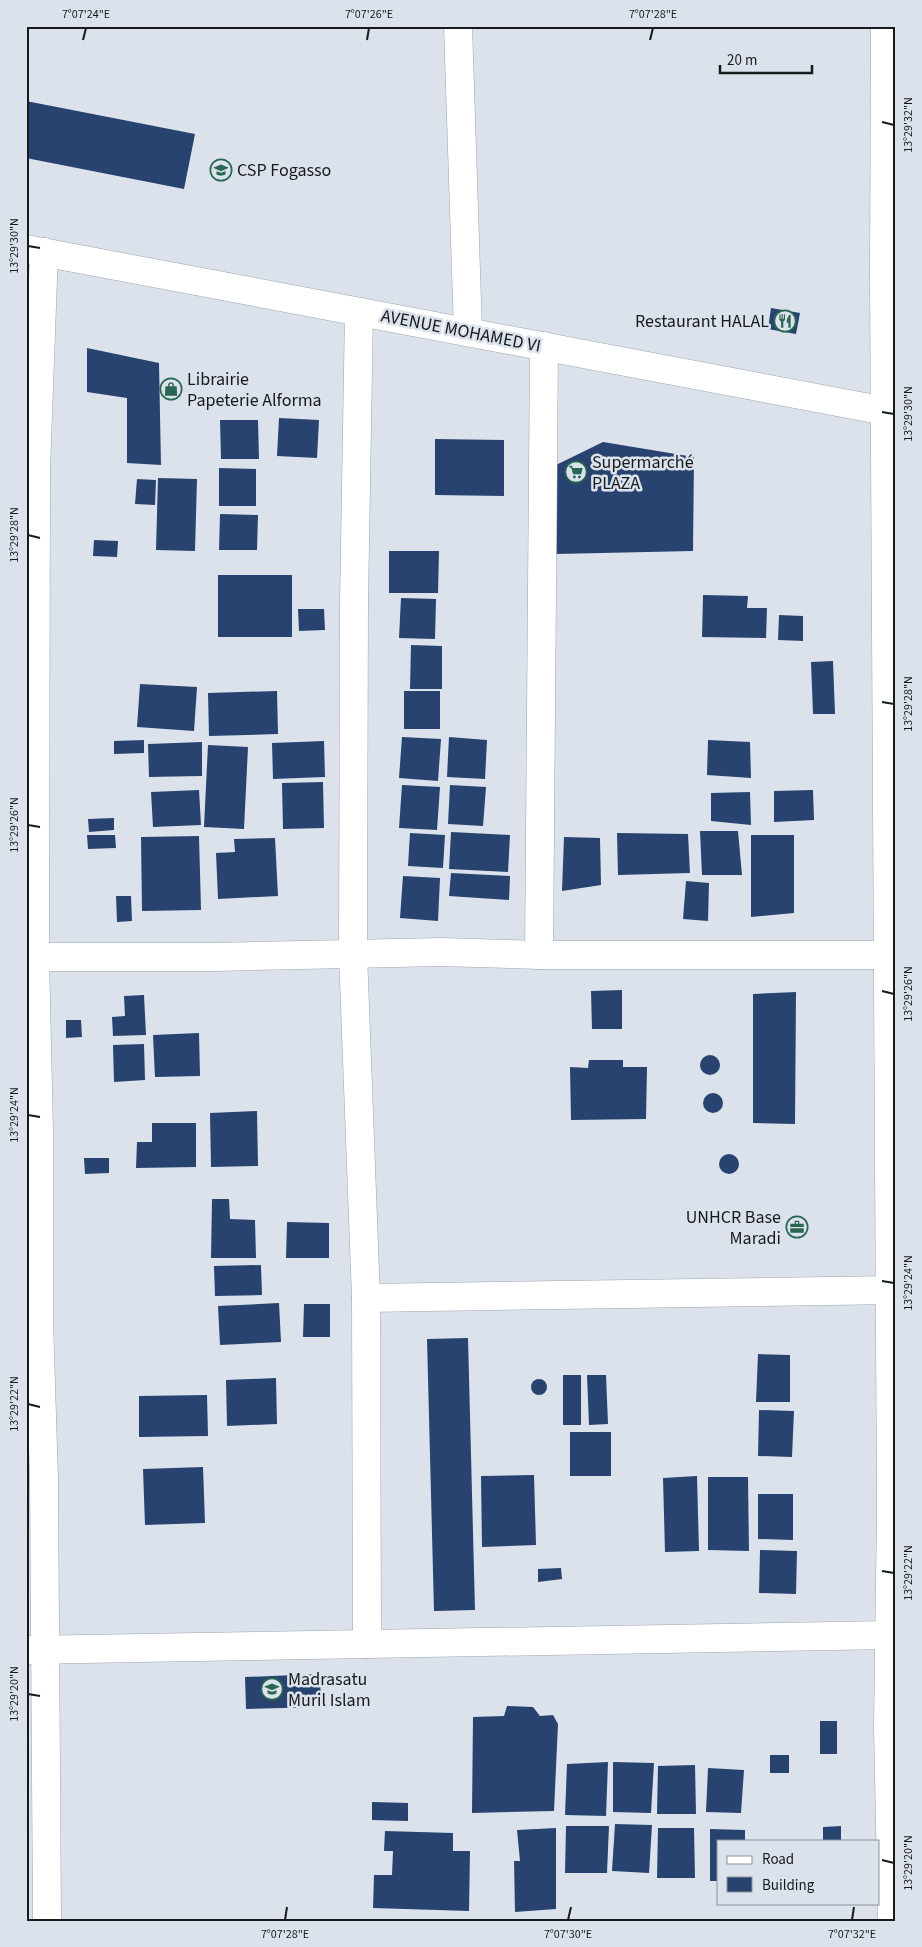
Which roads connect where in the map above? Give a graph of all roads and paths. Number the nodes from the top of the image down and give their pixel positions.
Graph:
1 (458, 26) edge
2 (885, 26) edge
3 (891, 146) edge
4 (35, 250) edge
5 (360, 312) junction
6 (468, 332) junction
7 (544, 346) junction
8 (891, 412) edge
9 (31, 623) edge
10 (352, 954) junction
11 (539, 955) junction
12 (888, 955) junction
13 (31, 957) edge
14 (892, 1290) edge
15 (366, 1298) junction
16 (33, 1321) edge
17 (890, 1635) junction
18 (367, 1644) junction
19 (35, 1650) edge
20 (46, 1921) edge
21 (892, 1921) edge

1 - 6 street
2 - 3 street
3 - 8 street
4 - 5 street, AVENUE MOHAMED VI
4 - 9 street
5 - 6 street, AVENUE MOHAMED VI
5 - 10 street
6 - 7 street, AVENUE MOHAMED VI
7 - 8 street, AVENUE MOHAMED VI
7 - 11 street
8 - 12 street
9 - 13 street
10 - 11 street
10 - 13 street
10 - 15 street
11 - 12 street
12 - 14 street
13 - 16 street
14 - 15 street
14 - 17 street
15 - 18 street
16 - 19 street
17 - 18 street
17 - 21 street
18 - 19 street
19 - 20 street

